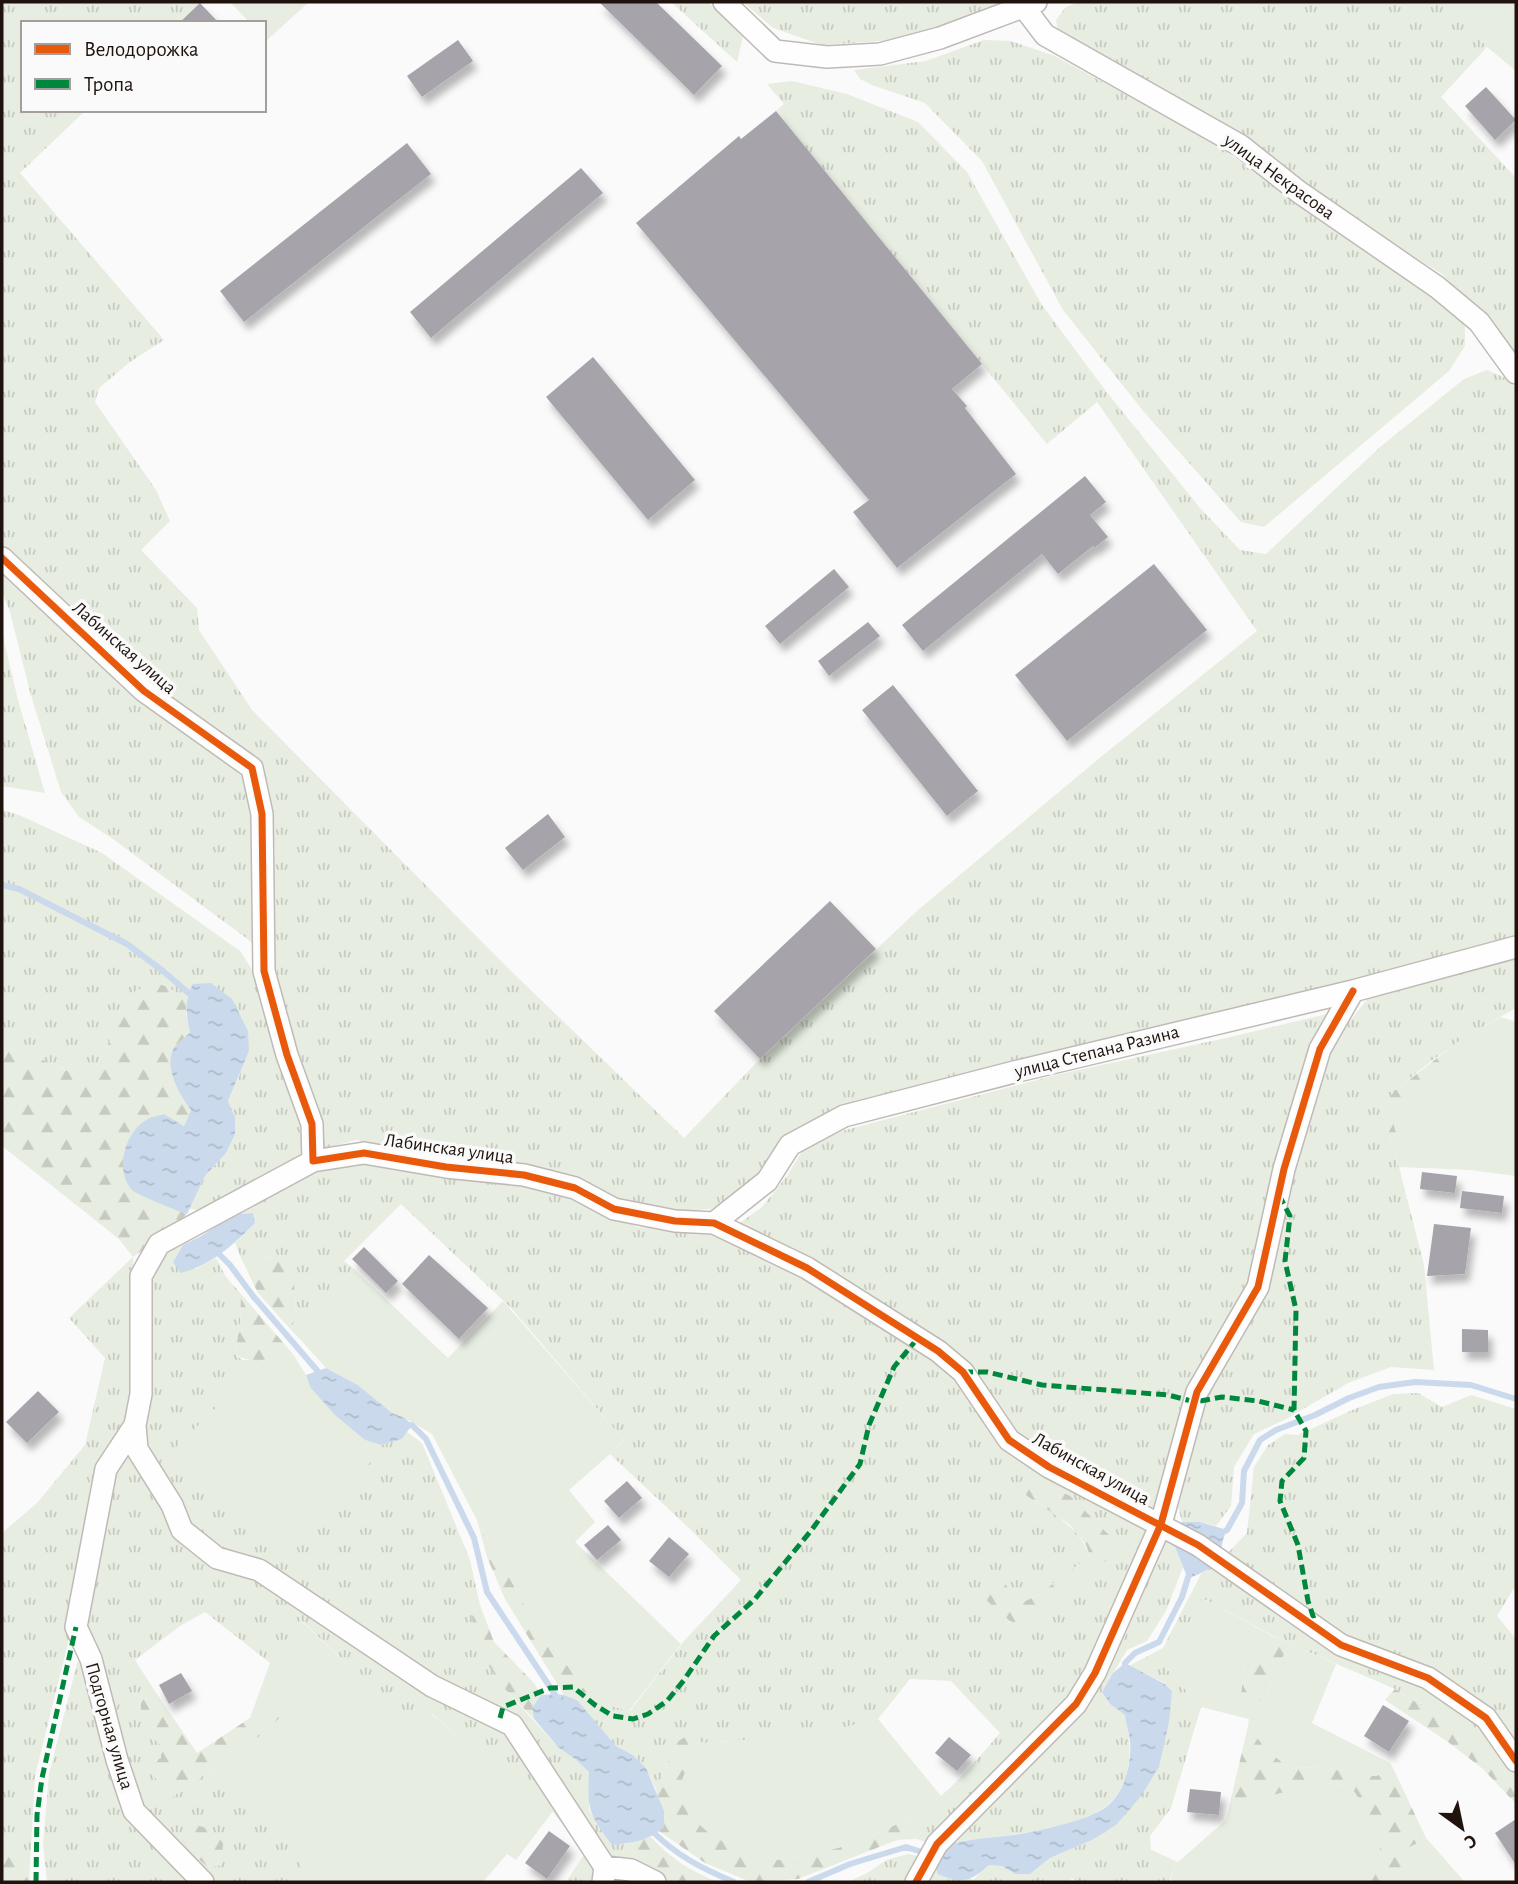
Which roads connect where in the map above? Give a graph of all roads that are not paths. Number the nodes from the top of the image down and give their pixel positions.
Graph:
1 (724, 2) edge
2 (1028, 3) edge
3 (1516, 373) edge
4 (2, 558) edge
5 (1516, 947) edge
6 (1353, 991) junction
7 (313, 1161) junction
8 (714, 1223) junction
9 (135, 1425) junction
10 (1161, 1524) junction
11 (1516, 1761) edge
12 (604, 1875) edge
13 (203, 1882) edge
14 (655, 1882) edge
15 (916, 1882) edge

1 - 2 street
2 - 3 street, улица Некрасова
4 - 7 street, Лабинская улица
5 - 6 street, улица Степана Разина
6 - 8 street, улица Степана Разина
6 - 10 street, Лабинская улица
7 - 8 street, Лабинская улица
7 - 9 street
8 - 10 street, Лабинская улица
9 - 12 street
9 - 13 street, Подгорная улица
10 - 11 street, Лабинская улица
10 - 15 street, Лабинская улица
12 - 14 street

